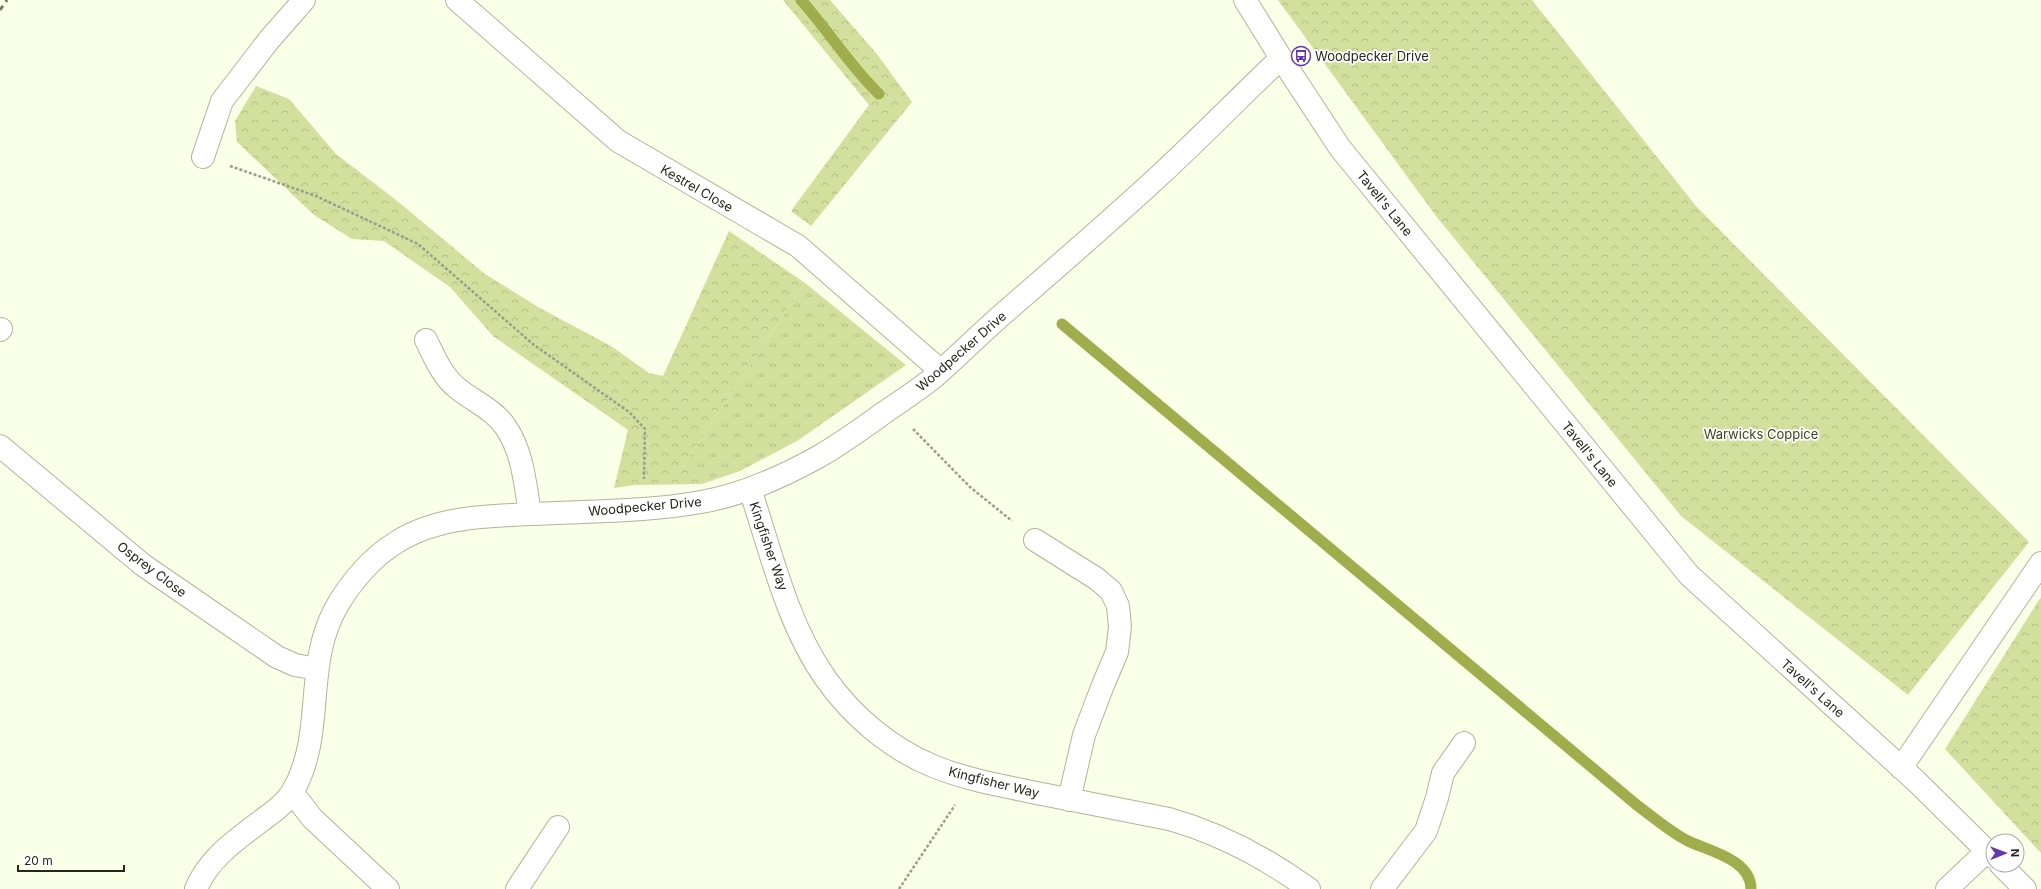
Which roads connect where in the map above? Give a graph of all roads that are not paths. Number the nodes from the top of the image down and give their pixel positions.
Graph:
1 (304, 0) edge
2 (457, 0) edge
3 (1245, 0) edge
4 (1281, 58) junction
5 (204, 157) road end
6 (426, 340) dead end
7 (941, 371) junction
8 (0, 446) edge
9 (750, 489) junction
10 (530, 514) junction
11 (1035, 540) road end
12 (2041, 563) edge
13 (317, 669) junction
14 (1464, 743) dead end
15 (1901, 768) junction
16 (292, 792) junction
17 (1069, 800) junction
18 (558, 827) dead end
19 (1985, 849) edge
20 (1985, 864) edge
21 (2009, 873) edge
22 (1294, 885) edge
23 (196, 889) edge
24 (388, 889) edge
25 (516, 889) edge
26 (1382, 889) edge
27 (1947, 889) edge
28 (2025, 889) edge

1 - 5 street
2 - 7 street, Kestrel Close
3 - 4 street, Tavell's Lane
4 - 7 street, Woodpecker Drive
4 - 15 street, Tavell's Lane
6 - 10 street
7 - 9 street, Woodpecker Drive
8 - 13 street, Osprey Close
9 - 10 street, Woodpecker Drive
9 - 17 street, Kingfisher Way
10 - 13 street, Woodpecker Drive
11 - 17 street
12 - 15 street
13 - 16 street, Woodpecker Drive
14 - 26 street
15 - 19 street, Tavell's Lane
16 - 23 street, Woodpecker Drive
16 - 24 street
17 - 22 street, Kingfisher Way
18 - 25 street
20 - 27 street
21 - 28 street, Tavell's Lane

